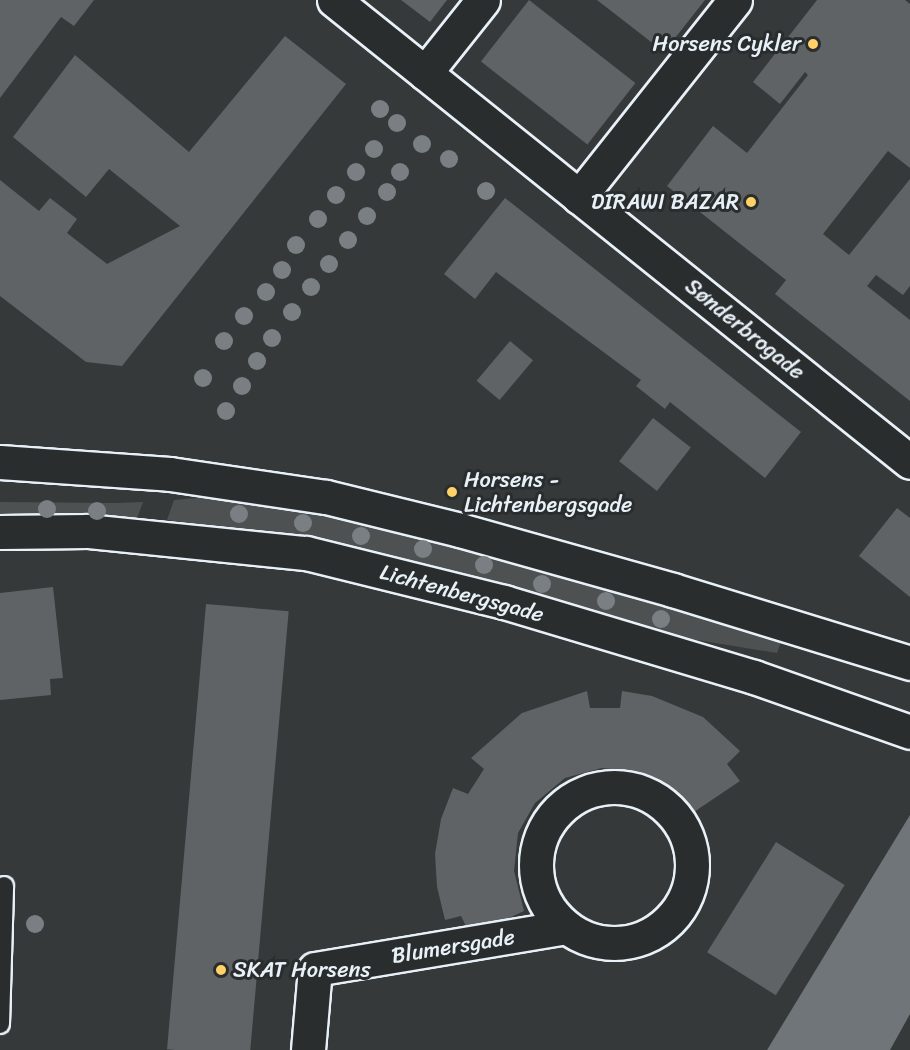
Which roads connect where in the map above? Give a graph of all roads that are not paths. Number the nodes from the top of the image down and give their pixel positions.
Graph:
1 (334, 0) edge
2 (483, 0) edge
3 (735, 0) edge
4 (425, 73) junction
5 (579, 197) junction
6 (0, 462) edge
7 (910, 462) edge
8 (0, 532) edge
9 (910, 663) edge
10 (910, 732) edge
11 (4, 886) dead end
12 (566, 927) junction
13 (0, 1024) edge
14 (308, 1050) edge

1 - 4 street, Sønderbrogade
2 - 4 street
3 - 5 street
4 - 5 street, Sønderbrogade
5 - 7 street, Sønderbrogade
6 - 9 street
8 - 10 street, Lichtenbergsgade
11 - 13 lane
12 - 12 street
12 - 14 street, Blumersgade

